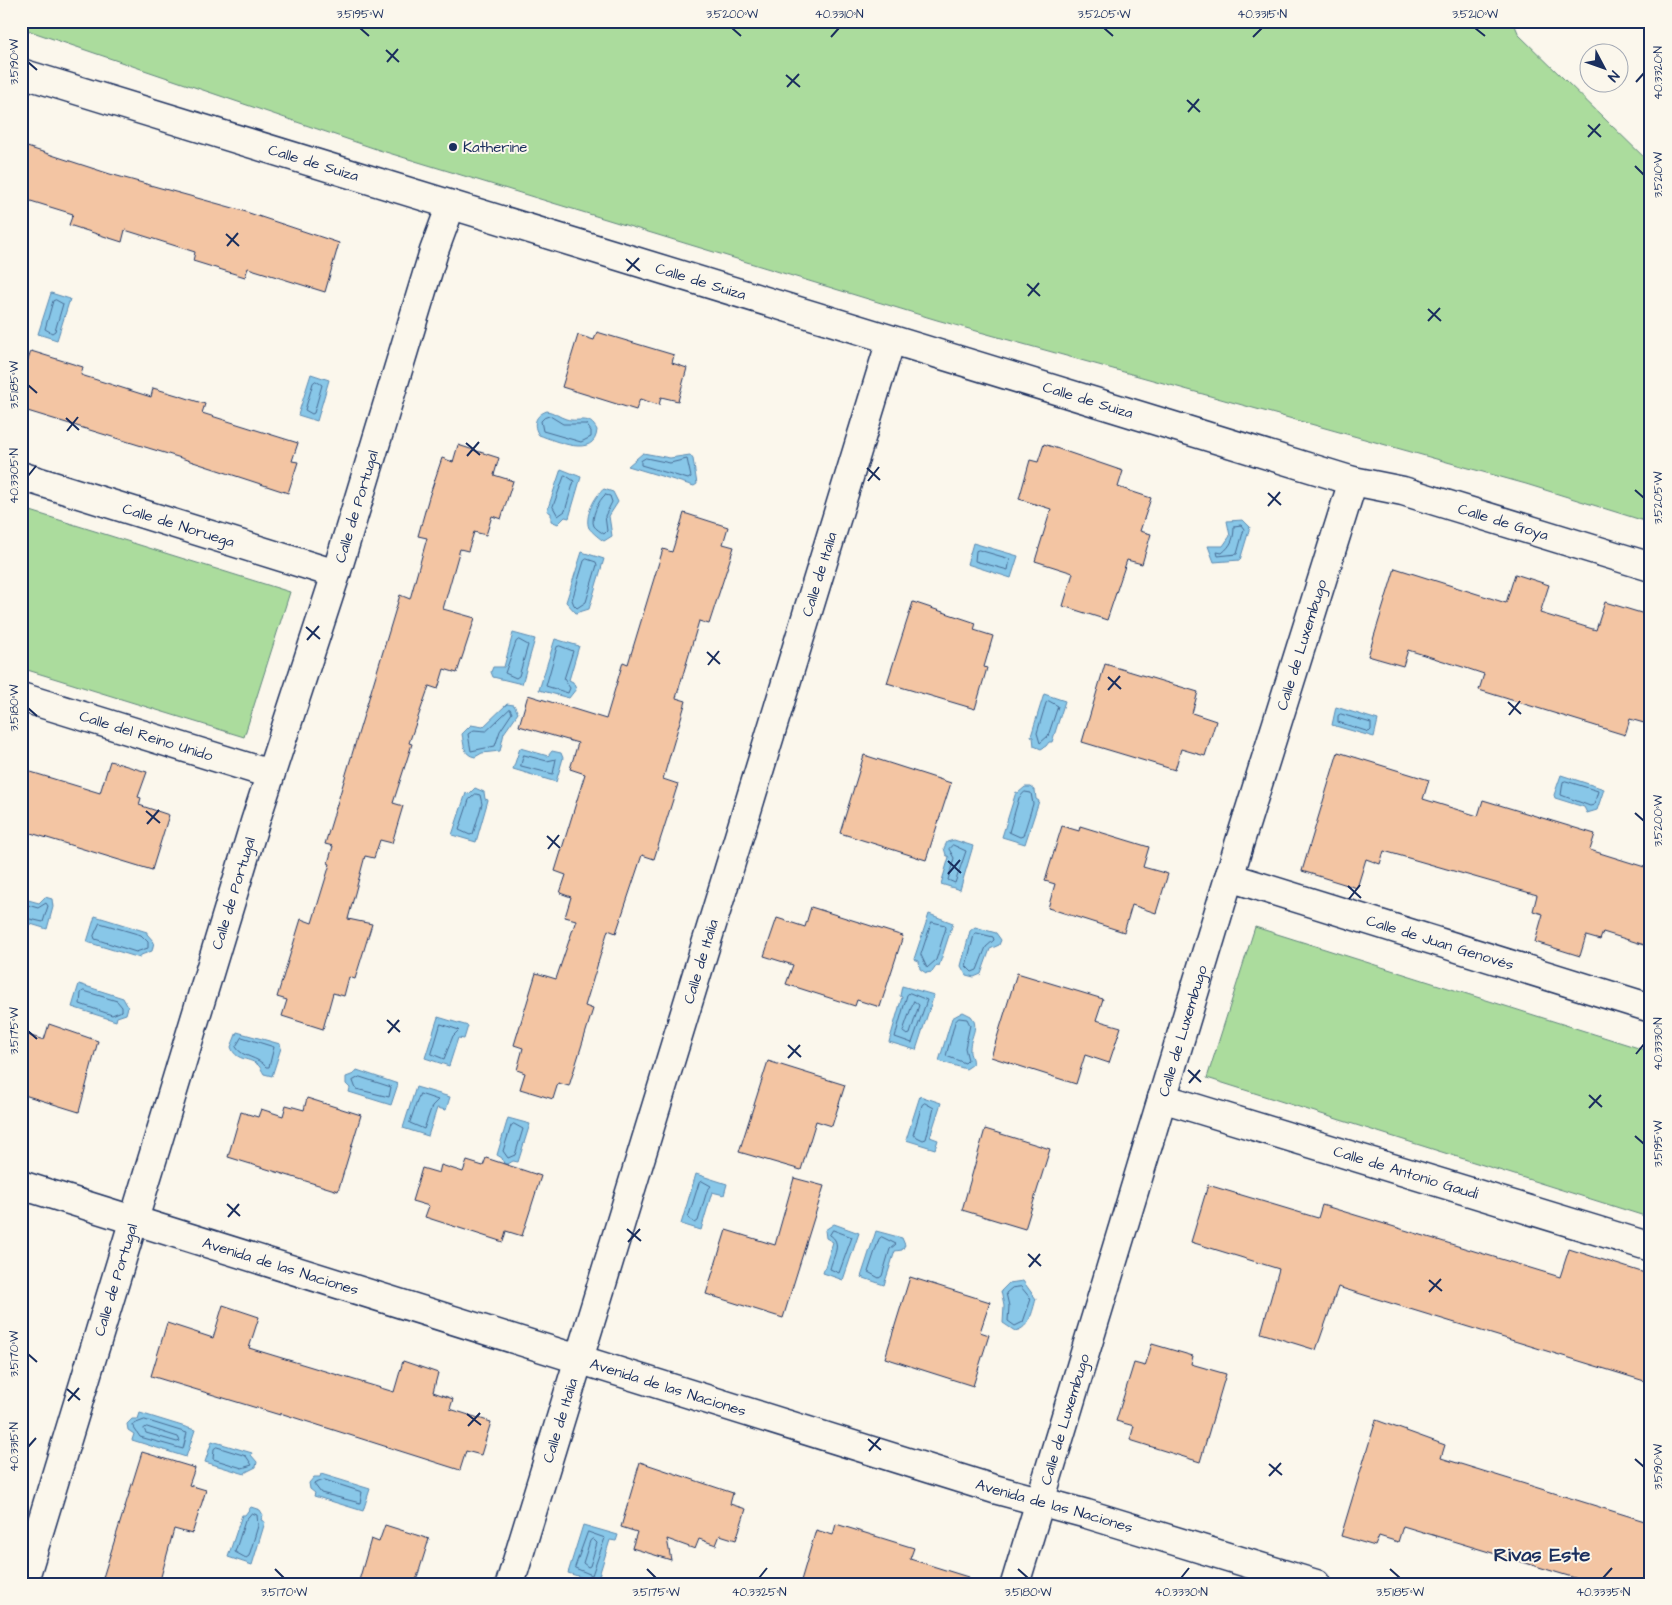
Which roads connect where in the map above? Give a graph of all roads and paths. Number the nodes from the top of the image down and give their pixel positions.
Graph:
1 (21, 73) edge
2 (451, 204) junction
3 (891, 340) junction
4 (21, 476) edge
5 (1353, 481) junction
6 (1651, 567) edge
7 (336, 574) junction
8 (21, 697) edge
9 (270, 774) junction
10 (1229, 877) junction
11 (1651, 1008) edge
12 (1162, 1098) junction
13 (21, 1185) edge
14 (133, 1219) junction
15 (1651, 1247) edge
16 (578, 1359) junction
17 (1038, 1502) junction
18 (23, 1584) edge
19 (510, 1584) edge
20 (1015, 1584) edge
21 (1316, 1584) edge

1 - 2 street, Calle de Suiza
2 - 3 street, Calle de Suiza
2 - 7 street, Calle de Portugal
3 - 5 street, Calle de Suiza
3 - 16 street, Calle de Italia
4 - 7 street, Calle de Noruega
5 - 6 street, Calle de Goya
5 - 10 street, Calle de Luxembugo
7 - 9 street, Calle de Portugal
8 - 9 street, Calle del Reino Unido
9 - 14 street, Calle de Portugal
10 - 11 street, Calle de Juan Genovés
10 - 12 street, Calle de Luxembugo
12 - 15 street, Calle de Antonio Gaudí
12 - 17 street, Calle de Luxembugo
13 - 14 street, Avenida de las Naciones
14 - 16 street, Avenida de las Naciones
14 - 18 street, Calle de Portugal
16 - 17 street, Avenida de las Naciones
16 - 19 street, Calle de Italia
17 - 20 street, Calle de Luxembugo
17 - 21 street, Avenida de las Naciones

